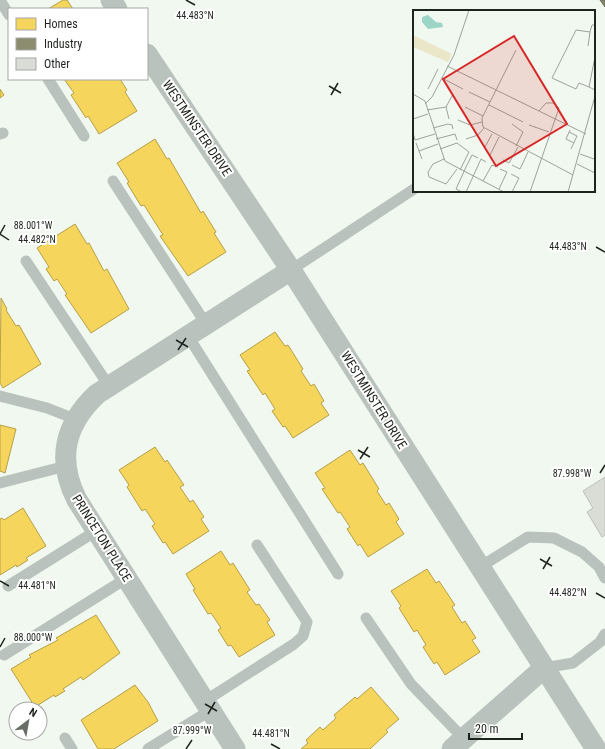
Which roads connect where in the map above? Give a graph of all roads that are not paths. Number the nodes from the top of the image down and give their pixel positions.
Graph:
1 (0, 0) edge
2 (8, 13) edge
3 (148, 56) edge
4 (49, 80) edge
5 (84, 136) dead end
6 (113, 181) dead end
7 (413, 190) edge
8 (26, 261) dead end
9 (291, 270) junction
10 (206, 324) junction
11 (188, 336) junction
12 (109, 386) junction
13 (0, 396) edge
14 (75, 419) junction
15 (66, 466) junction
16 (0, 483) edge
17 (96, 531) junction
18 (257, 545) dead end
19 (480, 567) junction
20 (338, 574) dead end
21 (126, 578) junction
22 (605, 578) edge
23 (8, 586) dead end
24 (366, 618) dead end
25 (605, 634) edge
26 (4, 655) dead end
27 (544, 668) junction
28 (208, 706) junction
29 (65, 738) dead end
30 (458, 744) edge
31 (72, 749) edge
32 (148, 749) edge
33 (235, 749) edge
34 (596, 749) edge

1 - 2 lane
3 - 9 street, WESTMINSTER DRIVE
4 - 5 lane
6 - 10 lane
7 - 9 lane
8 - 12 lane
9 - 10 street, PRINCETON PLACE
9 - 19 street, WESTMINSTER DRIVE
10 - 11 street, PRINCETON PLACE
11 - 12 street, PRINCETON PLACE
11 - 20 lane
12 - 14 street, PRINCETON PLACE
13 - 14 lane
14 - 15 street, PRINCETON PLACE
15 - 16 lane
15 - 17 street, PRINCETON PLACE
17 - 21 street, PRINCETON PLACE
17 - 23 lane
18 - 28 lane
19 - 22 lane
19 - 27 street, WESTMINSTER DRIVE
21 - 26 lane
21 - 28 street, PRINCETON PLACE
24 - 30 lane
25 - 27 lane
27 - 30 street
27 - 34 street, WESTMINSTER DRIVE
28 - 32 lane
28 - 33 street, PRINCETON PLACE
29 - 31 lane

